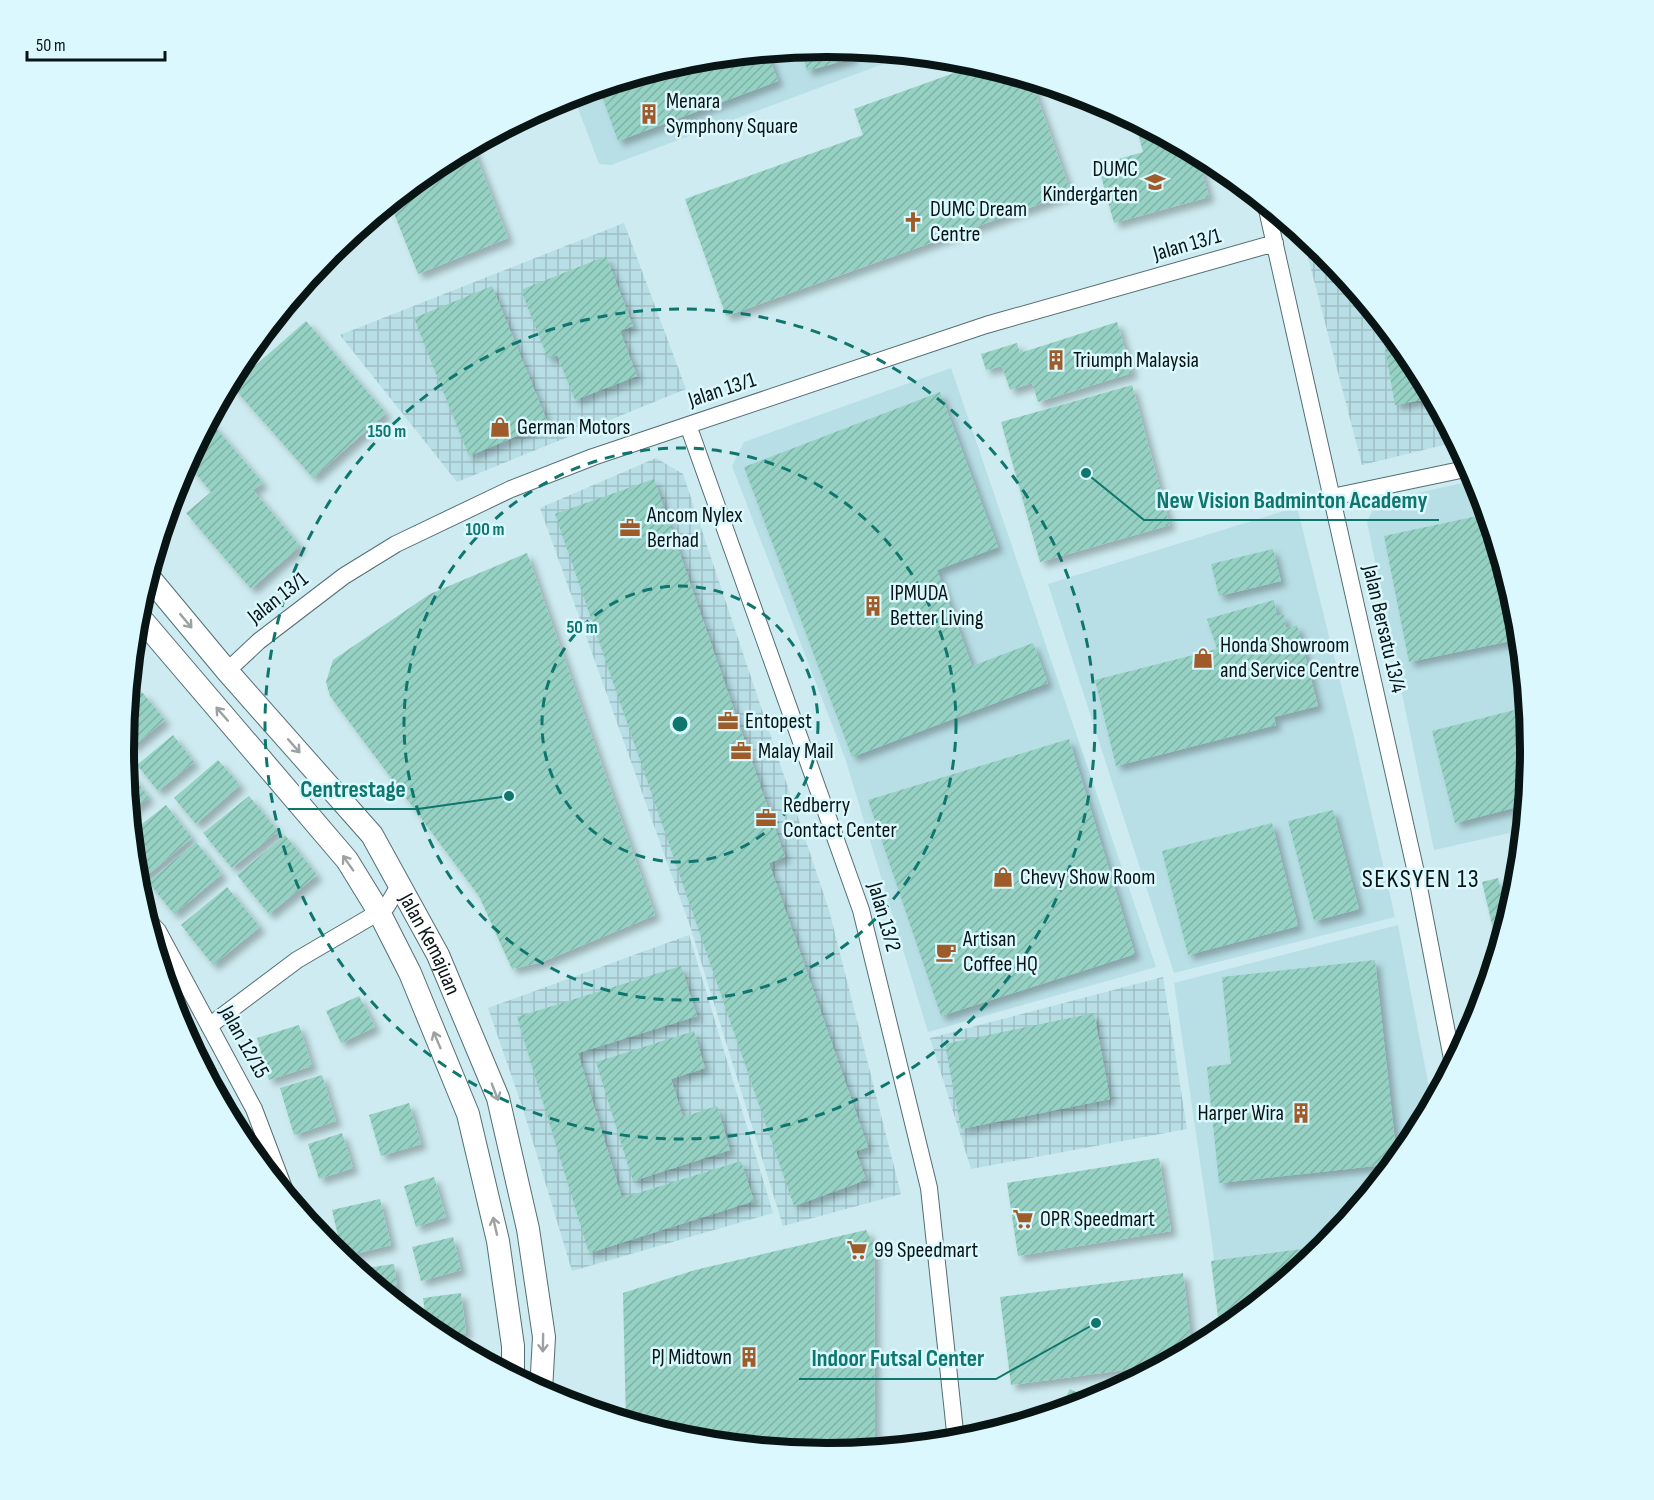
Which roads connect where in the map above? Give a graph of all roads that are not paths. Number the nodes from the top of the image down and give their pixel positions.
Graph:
1 (1269, 216) edge
2 (1275, 243) junction
3 (688, 425) junction
4 (1461, 470) edge
5 (1332, 497) junction
6 (155, 584) edge
7 (146, 624) edge
8 (227, 671) junction
9 (400, 884) junction
10 (379, 912) junction
11 (160, 936) edge
12 (209, 1026) junction
13 (1451, 1053) edge
14 (279, 1174) edge
15 (513, 1368) edge
16 (542, 1381) edge
17 (955, 1431) edge

1 - 2 street, Jalan Bersatu 13/4
2 - 3 street, Jalan 13/1
2 - 5 street, Jalan Bersatu 13/4
3 - 8 street, Jalan 13/1
3 - 17 street, Jalan 13/2
4 - 5 street
5 - 13 street, Jalan Bersatu 13/4
6 -> 8 main road, Jalan Kemajuan
10 -> 7 main road, Jalan Kemajuan
8 -> 9 main road, Jalan Kemajuan
9 - 10 street
9 -> 16 main road, Jalan Kemajuan
10 - 12 street
15 -> 10 main road, Jalan Kemajuan
11 - 12 street, Jalan 12/15
12 - 14 street, Jalan 12/15

